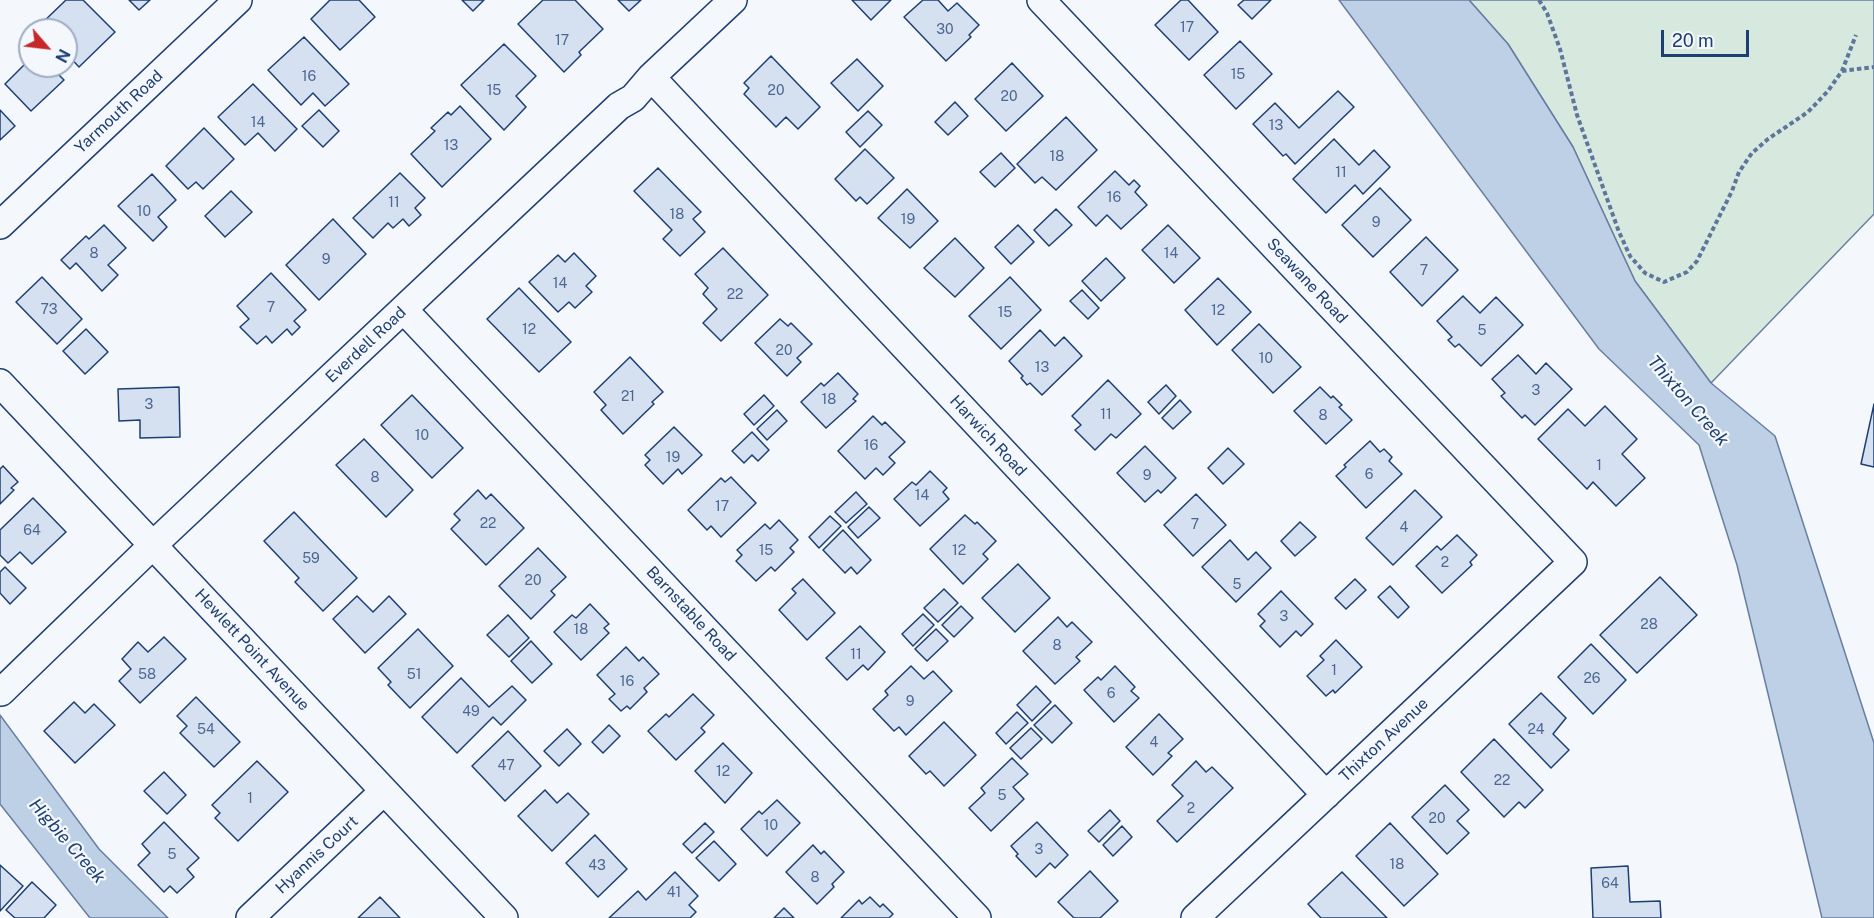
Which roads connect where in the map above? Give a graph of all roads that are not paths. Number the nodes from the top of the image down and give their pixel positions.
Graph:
1 (238, 0) edge
2 (733, 0) edge
3 (1041, 0) edge
4 (651, 77) junction
5 (0, 225) edge
6 (404, 310) junction
7 (0, 383) edge
8 (153, 545) junction
9 (1573, 562) joint
10 (1, 692) edge
11 (384, 791) junction
12 (1326, 795) junction
13 (250, 918) edge
14 (504, 918) edge
15 (977, 918) edge
16 (1195, 918) edge

1 - 5 street, Yarmouth Road
2 - 4 street, Everdell Road
3 - 9 street, Seawane Road
4 - 6 street, Everdell Road
4 - 12 street, Harwich Road
6 - 8 street, Everdell Road
6 - 15 street, Barnstable Road
7 - 8 street, Hewlett Point Avenue
8 - 10 street, Everdell Road
8 - 11 street, Hewlett Point Avenue
9 - 12 street, Thixton Avenue
11 - 13 street, Hyannis Court
11 - 14 street, Hewlett Point Avenue
12 - 16 street, Thixton Avenue

